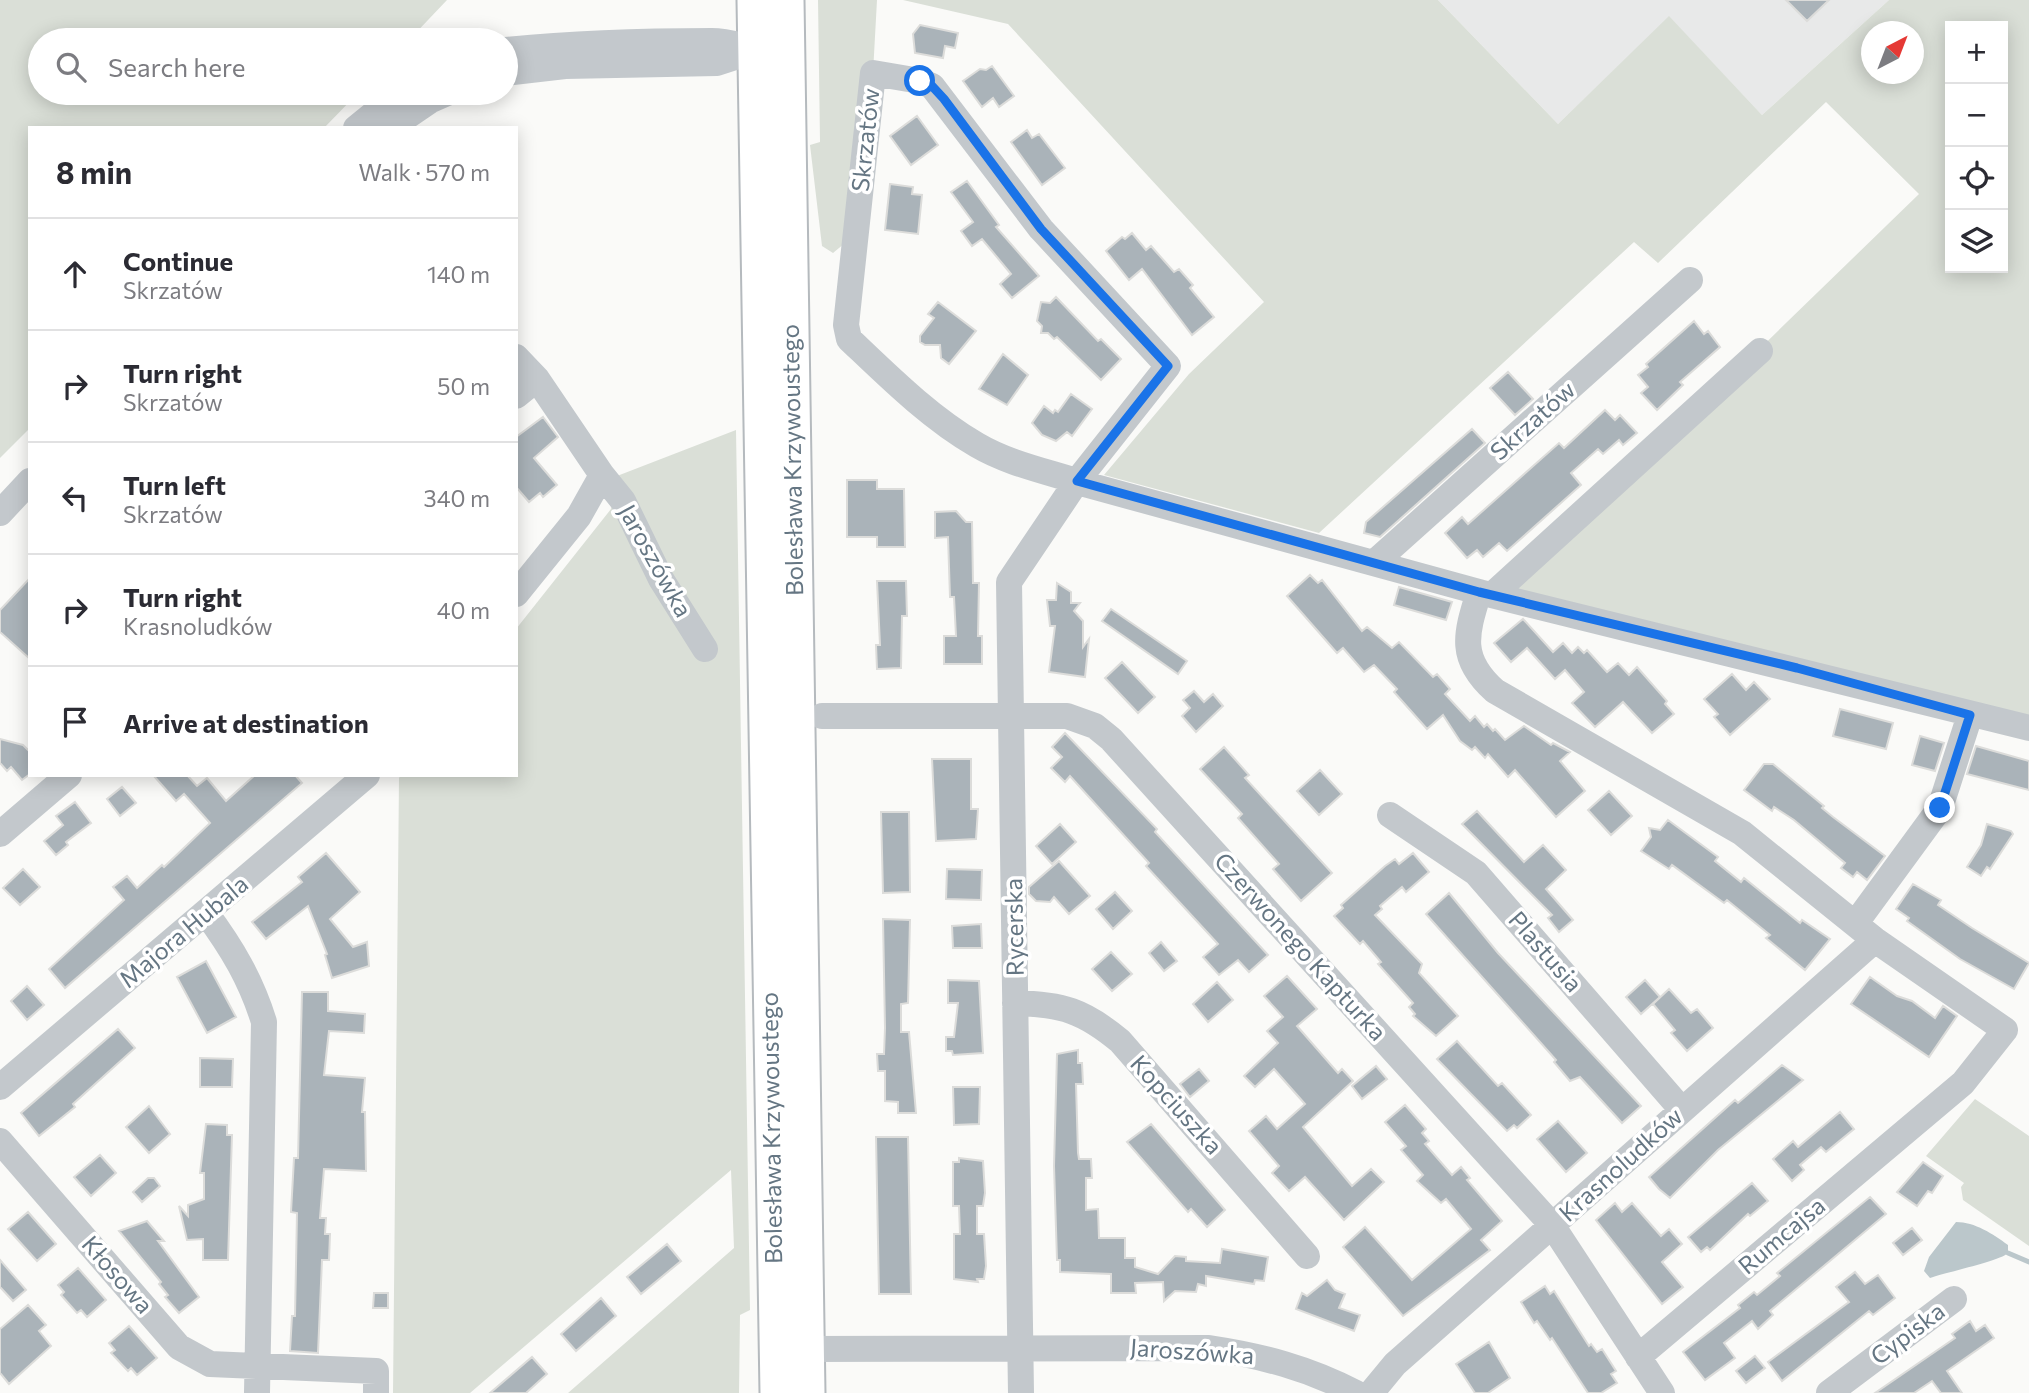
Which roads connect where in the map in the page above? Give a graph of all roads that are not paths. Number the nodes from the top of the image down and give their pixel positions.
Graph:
1 (754, 0) edge
2 (787, 0) edge
3 (518, 49) edge
4 (754, 51) junction
5 (787, 51) junction
6 (518, 72) edge
7 (384, 105) edge
8 (424, 105) edge
9 (358, 126) edge
10 (393, 126) edge
11 (1690, 280) dead end
12 (1760, 351) dead end
13 (518, 359) edge
14 (537, 379) junction
15 (518, 395) edge
16 (602, 475) junction
17 (1077, 481) junction
18 (28, 483) edge
19 (0, 513) edge
20 (1375, 562) junction
21 (518, 592) edge
22 (1486, 593) junction
23 (705, 649) dead end
24 (1012, 715) junction
25 (1970, 715) junction
26 (822, 716) dead end
27 (2029, 729) edge
28 (67, 777) edge
29 (364, 777) edge
30 (1390, 815) dead end
31 (0, 834) edge
32 (767, 862) junction
33 (800, 870) junction
34 (206, 913) junction
35 (1865, 932) junction
36 (1015, 1003) junction
37 (0, 1087) edge
38 (1682, 1110) junction
39 (0, 1141) edge
40 (1552, 1225) junction
41 (1307, 1256) dead end
42 (1954, 1299) dead end
43 (1022, 1347) junction
44 (807, 1349) junction
45 (1638, 1357) junction
46 (258, 1366) junction
47 (376, 1382) edge
48 (257, 1393) edge
49 (776, 1393) edge
50 (808, 1393) edge
51 (1021, 1393) edge
52 (1356, 1393) edge
53 (1371, 1393) edge
54 (1662, 1393) edge
55 (1829, 1393) edge

1 - 4 main road, Bolesława Krzywoustego
2 - 5 main road, Bolesława Krzywoustego
3 - 4 street
4 - 5 street
4 - 6 street
4 - 32 main road, Bolesława Krzywoustego
5 - 33 main road, Bolesława Krzywoustego
7 - 9 street
8 - 10 street
11 - 20 street, Skrzatów
12 - 22 street
13 - 14 street, Jaroszówka
14 - 15 street
14 - 16 street, Jaroszówka
16 - 21 street, Jaroszówka
16 - 23 street, Jaroszówka
17 - 17 street, Skrzatów
17 - 20 street, Skrzatów
17 - 24 street, Rycerska
18 - 19 street
20 - 22 street, Skrzatów
22 - 25 street, Skrzatów
22 - 35 street
24 - 26 street, Czerwonego Kapturka
24 - 36 street, Rycerska
24 - 40 street, Czerwonego Kapturka
25 - 27 street, Skrzatów
25 - 35 street, Krasnoludków
28 - 31 street
29 - 34 street, Majora Hubala
30 - 38 street, Plastusia
32 - 33 main road
32 - 49 main road, Bolesława Krzywoustego
33 - 44 main road, Bolesława Krzywoustego
34 - 37 street, Majora Hubala
34 - 46 street
35 - 38 street, Krasnoludków
35 - 45 street, Rumcajsa
36 - 41 street, Kopciuszka
36 - 43 street, Rycerska
38 - 40 street, Krasnoludków
39 - 46 street, Kłosowa
40 - 45 street, Czerwonego Kapturka
40 - 53 street, Krasnoludków
42 - 55 street, Cypiska
43 - 44 street, Jaroszówka
43 - 51 street, Rycerska
43 - 52 street, Jaroszówka
44 - 50 main road, Bolesława Krzywoustego
45 - 54 street, Czerwonego Kapturka
46 - 47 street, Kłosowa
46 - 48 street

